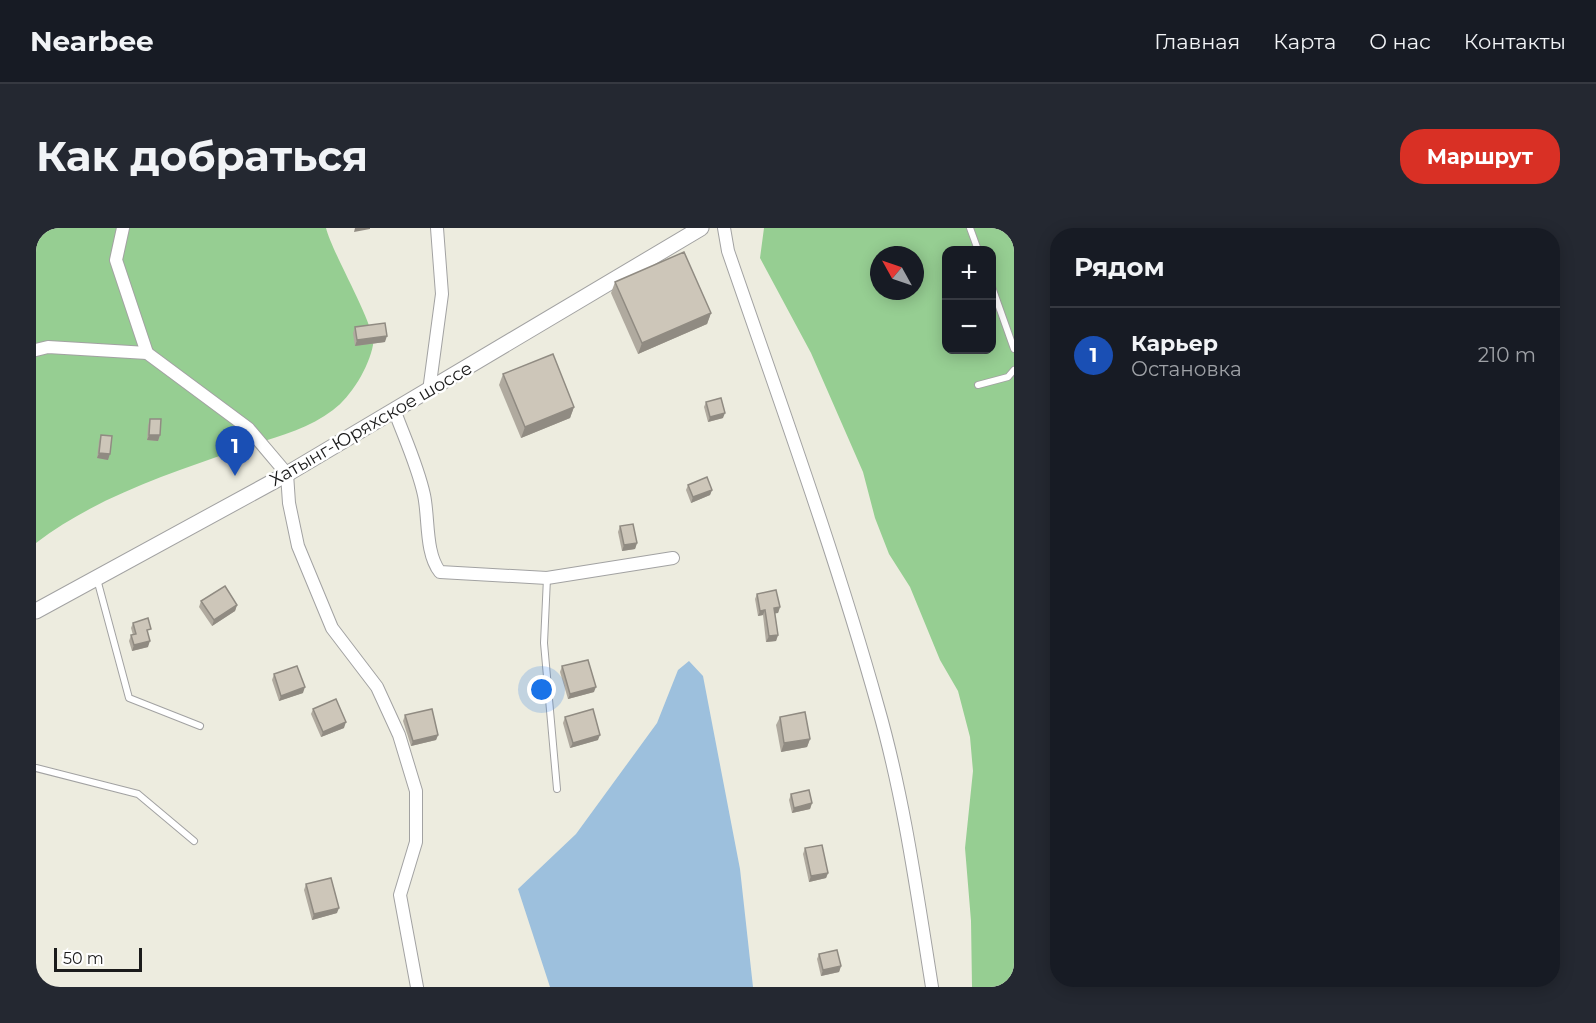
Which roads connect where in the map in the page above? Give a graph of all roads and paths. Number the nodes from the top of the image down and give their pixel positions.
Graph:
1 (123, 228) edge
2 (437, 228) edge
3 (701, 228) edge
4 (724, 228) edge
5 (970, 228) edge
6 (977, 246) edge
7 (996, 298) edge
8 (1014, 349) edge
9 (36, 350) edge
10 (147, 353) junction
11 (1014, 370) edge
12 (978, 385) dead end
13 (429, 391) junction
14 (395, 412) junction
15 (287, 474) junction
16 (673, 558) dead end
17 (547, 578) junction
18 (97, 579) junction
19 (36, 611) edge
20 (200, 726) dead end
21 (36, 768) edge
22 (558, 789) dead end
23 (194, 841) dead end
24 (417, 987) edge
25 (932, 987) edge

1 - 10 street
2 - 13 street
3 - 13 street, Хатынг-Юряхское шоссе
4 - 25 street
5 - 6 lane
7 - 8 lane
9 - 10 street
10 - 15 street
11 - 12 lane
13 - 14 street, Хатынг-Юряхское шоссе
14 - 15 street, Хатынг-Юряхское шоссе
14 - 17 street
15 - 18 street, Хатынг-Юряхское шоссе
15 - 24 street
16 - 17 street
17 - 22 lane
18 - 19 street, Хатынг-Юряхское шоссе
18 - 20 lane
21 - 23 lane

